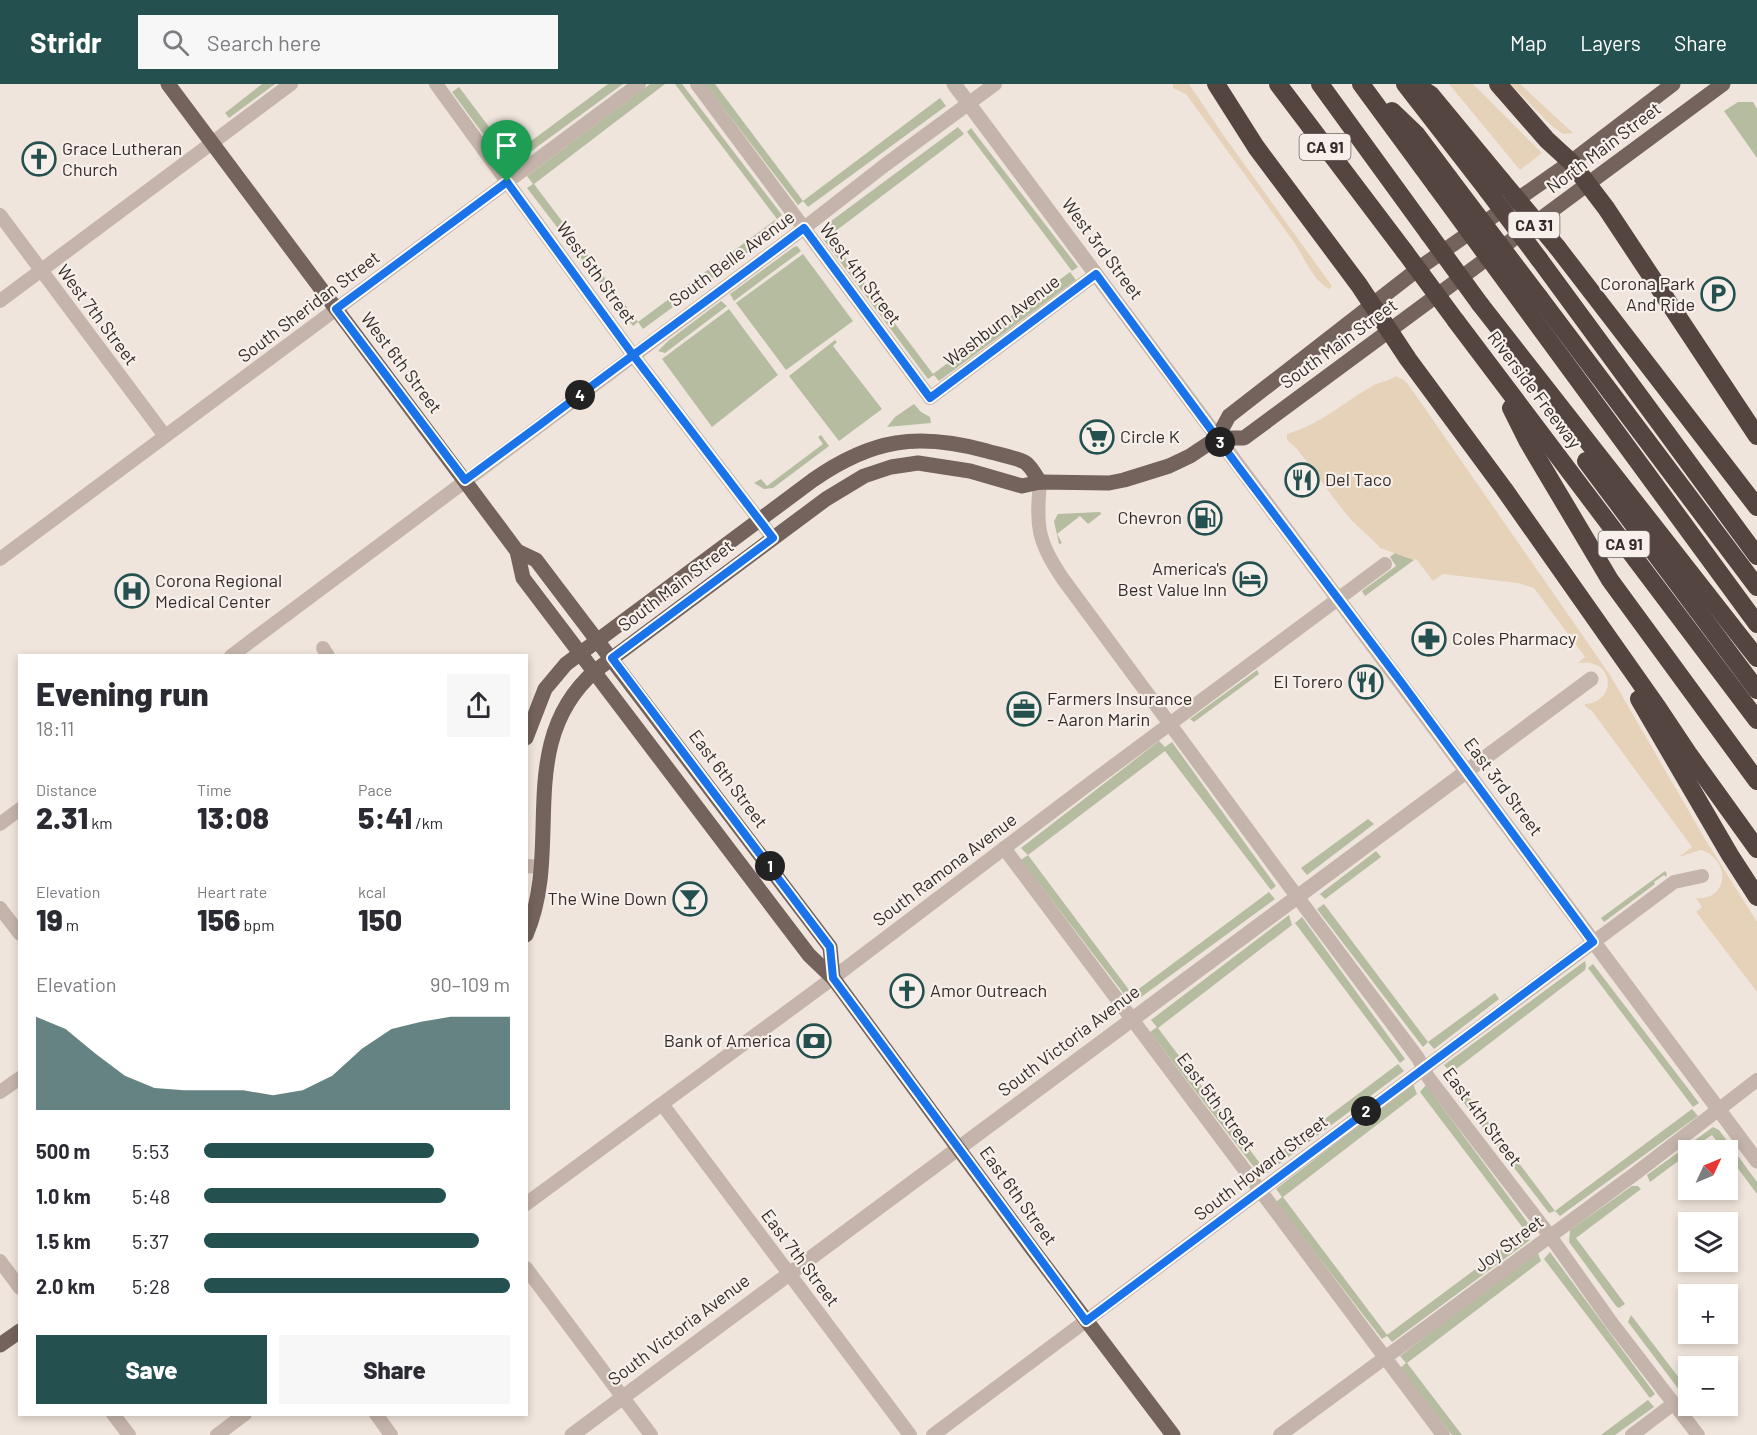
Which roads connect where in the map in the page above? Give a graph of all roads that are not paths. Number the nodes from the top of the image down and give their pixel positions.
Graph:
1 (168, 84) edge
2 (291, 84) edge
3 (436, 84) edge
4 (639, 84) edge
5 (697, 84) edge
6 (954, 84) edge
7 (995, 84) edge
8 (1215, 84) edge
9 (1278, 84) edge
10 (1320, 84) edge
11 (1363, 84) edge
12 (1405, 84) edge
13 (1415, 84) edge
14 (1498, 84) edge
15 (1673, 84) edge
16 (1723, 84) edge
17 (968, 103) junction
18 (212, 143) junction
19 (1571, 162) junction
20 (507, 182) junction
21 (1588, 184) junction
22 (1495, 186) junction
23 (0, 215) edge
24 (804, 228) junction
25 (1458, 240) joint
26 (1479, 265) joint
27 (41, 270) junction
28 (1096, 274) junction
29 (0, 301) edge
30 (1531, 301) junction
31 (1371, 304) junction
32 (336, 309) junction
33 (1390, 332) junction
34 (633, 355) junction
35 (1519, 355) junction
36 (1490, 367) junction
37 (930, 398) joint
38 (165, 436) junction
39 (1757, 436) edge
40 (1217, 438) junction
41 (465, 480) junction
42 (1040, 482) junction
43 (1757, 507) edge
44 (760, 520) junction
45 (773, 538) junction
46 (517, 551) junction
47 (1757, 556) edge
48 (0, 559) edge
49 (1385, 564) dead end
50 (1566, 576) junction
51 (1757, 586) edge
52 (1340, 602) junction
53 (1757, 624) edge
54 (597, 639) junction
55 (580, 652) junction
56 (234, 654) edge
57 (612, 658) junction
58 (1757, 658) edge
59 (595, 671) junction
60 (1591, 679) dead end
61 (1757, 690) edge
62 (1757, 720) edge
63 (1173, 729) junction
64 (528, 733) edge
65 (1466, 771) junction
66 (1757, 781) edge
67 (18, 810) edge
68 (0, 824) edge
69 (1004, 848) junction
70 (1757, 849) edge
71 (534, 866) edge
72 (1702, 876) dead end
73 (1297, 897) junction
74 (1757, 897) edge
75 (0, 908) edge
76 (18, 931) edge
77 (528, 931) edge
78 (1593, 942) junction
79 (833, 978) junction
80 (1131, 1019) junction
81 (1424, 1068) junction
82 (18, 1079) edge
83 (1757, 1080) edge
84 (0, 1092) edge
85 (662, 1104) junction
86 (1718, 1108) junction
87 (959, 1147) junction
88 (1757, 1161) edge
89 (1260, 1191) junction
90 (528, 1203) edge
91 (1550, 1236) junction
92 (0, 1262) edge
93 (528, 1271) edge
94 (789, 1273) junction
95 (18, 1285) edge
96 (1086, 1321) junction
97 (18, 1332) edge
98 (0, 1345) edge
99 (1385, 1357) junction
100 (623, 1396) junction
101 (1673, 1404) junction
102 (115, 1416) edge
103 (242, 1416) edge
104 (377, 1416) edge
105 (129, 1435) edge
106 (217, 1435) edge
107 (391, 1435) edge
108 (572, 1435) edge
109 (651, 1435) edge
110 (910, 1435) edge
111 (933, 1435) edge
112 (1173, 1435) edge
113 (1280, 1435) edge
114 (1443, 1435) edge
115 (1632, 1435) edge
116 (1698, 1435) edge

1 - 18 main road, West 6th Street
2 - 18 street
3 - 20 street, West 5th Street
4 - 20 street, South Sheridan Street
5 - 24 street, West 4th Street
6 - 17 street, West 3rd Street
7 - 17 street, South Belle Avenue
8 - 31 highway
9 - 36 highway, Riverside Freeway / CA 91, bridge
10 - 35 highway, bridge
11 - 30 highway, bridge
12 - 22 highway
13 - 22 highway
14 - 19 highway
15 - 19 main road, North Main Street
16 - 21 main road, North Main Street
17 - 24 street, South Belle Avenue
17 - 28 street, West 3rd Street
18 - 27 street
18 - 32 main road, West 6th Street
19 - 21 highway
19 - 25 main road, North Main Street / CA 31
20 - 32 street, South Sheridan Street
20 - 34 street, West 5th Street
21 - 26 main road, North Main Street / CA 31
21 - 39 highway
22 - 43 highway, bridge
22 - 47 highway, bridge
23 - 27 street, West 7th Street
24 - 34 street, South Belle Avenue
24 - 37 street, West 4th Street
25 - 31 main road, South Main Street / CA 31
26 - 33 main road, South Main Street / CA 31
27 - 29 street
27 - 38 street, West 7th Street
28 - 37 street, Washburn Avenue
28 - 40 street, West 3rd Street
30 - 51 highway
30 - 53 highway
31 - 33 highway
31 - 40 main road, South Main Street
32 - 38 street, South Sheridan Street
32 - 41 main road, West 6th Street
33 - 40 main road, South Main Street
33 - 50 highway
34 - 41 street, South Belle Avenue
34 - 44 street, West 5th Street
35 - 58 highway
35 - 61 highway
36 - 62 highway, Riverside Freeway / CA 91
36 - 66 highway
38 - 48 street, South Sheridan Street
40 - 42 main road, South Main Street
40 - 52 street
41 - 46 main road, West 6th Street
41 - 56 street, South Belle Avenue
42 - 44 main road, South Main Street
42 - 45 main road, South Main Street
42 - 63 street
44 - 45 street, West 5th Street
44 - 54 main road, South Main Street
45 - 57 main road, South Main Street
46 - 54 main road, West 6th Street
46 - 55 main road, West 6th Street
49 - 52 street, South Ramona Avenue
50 - 70 highway
50 - 74 highway
52 - 63 street, South Ramona Avenue
52 - 65 street, East 3rd Street
54 - 55 main road, South Main Street
54 - 57 main road, East 6th Street
55 - 59 main road, East 6th Street
55 - 64 main road, South Main Street
57 - 59 main road, South Main Street
57 - 79 main road, East 6th Street
59 - 71 main road, South Main Street
59 - 79 main road, East 6th Street
60 - 65 street, South Victoria Avenue
63 - 69 street, South Ramona Avenue
63 - 73 street, East 4th Street
65 - 73 street, South Victoria Avenue
65 - 78 street, East 3rd Street
67 - 68 street
69 - 79 street, South Ramona Avenue
69 - 80 street, East 5th Street
71 - 77 main road, South Main Street
72 - 78 street, South Howard Street
73 - 80 street, South Victoria Avenue
73 - 81 street, East 4th Street
75 - 76 street
78 - 81 street, South Howard Street
78 - 86 street, East 3rd Street
79 - 85 street, South Ramona Avenue
79 - 87 main road, East 6th Street
80 - 87 street, South Victoria Avenue
80 - 89 street, East 5th Street
81 - 89 street, South Howard Street
81 - 91 street, East 4th Street
82 - 84 street
83 - 86 street, Joy Street
85 - 90 street, South Ramona Avenue
85 - 94 street, East 7th Street
86 - 88 street, East 3rd Street
86 - 91 street, Joy Street
87 - 94 street, South Victoria Avenue
87 - 96 main road, East 6th Street
89 - 96 street, South Howard Street
89 - 99 street, East 5th Street
91 - 99 street, Joy Street
91 - 101 street, East 4th Street
92 - 95 street
93 - 100 street
94 - 100 street, South Victoria Avenue
94 - 110 street, East 7th Street
96 - 111 street, South Howard Street
96 - 112 main road, East 6th Street
97 - 98 main road
99 - 113 street, Joy Street
99 - 114 street, East 5th Street
100 - 108 street, South Victoria Avenue
100 - 109 street
101 - 115 street
101 - 116 street, East 4th Street
102 - 105 street
103 - 106 street
104 - 107 street

